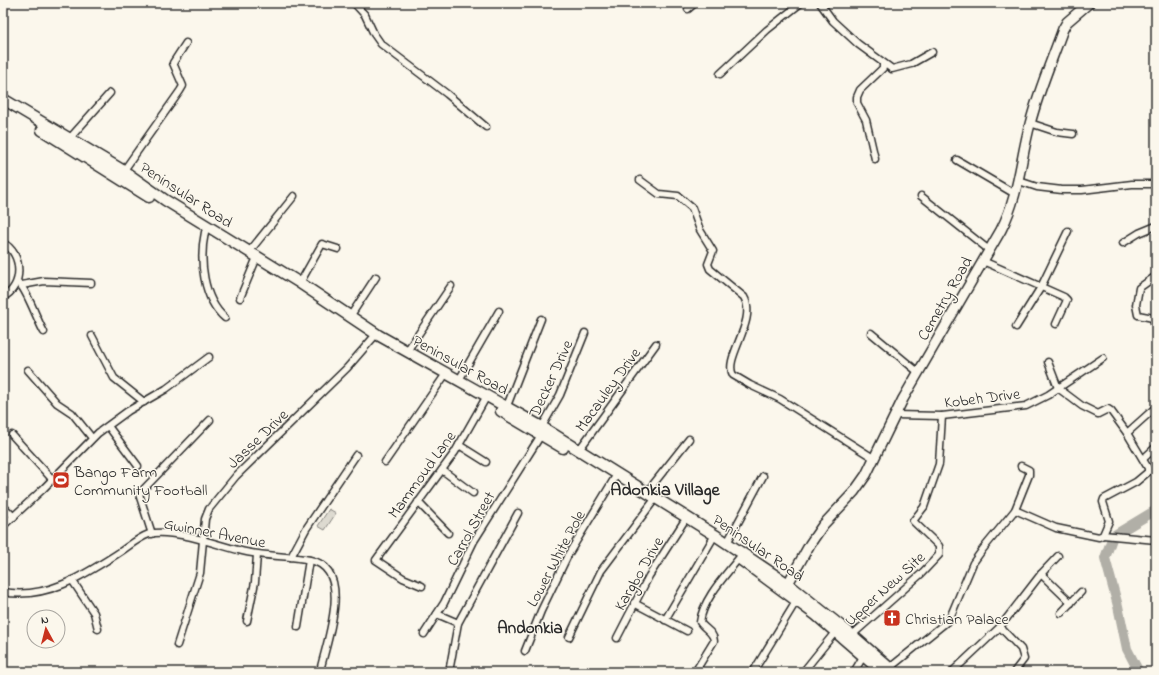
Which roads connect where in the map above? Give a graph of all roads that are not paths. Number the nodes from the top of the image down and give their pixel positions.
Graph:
1 (354, 3) edge
2 (695, 3) edge
3 (801, 3) edge
4 (820, 3) edge
5 (1088, 3) edge
6 (688, 9) dead end
7 (186, 43) dead end
8 (932, 52) dead end
9 (884, 64) junction
10 (720, 74) dead end
11 (110, 93) dead end
12 (3, 99) edge
13 (3, 106) edge
14 (1030, 124) junction
15 (486, 127) dead end
16 (1073, 134) dead end
17 (70, 138) junction
18 (875, 159) dead end
19 (957, 160) dead end
20 (122, 174) junction
21 (640, 180) dead end
22 (1019, 181) junction
23 (1155, 185) edge
24 (1015, 194) junction
25 (294, 196) dead end
26 (921, 196) dead end
27 (1156, 226) edge
28 (1068, 231) dead end
29 (205, 232) junction
30 (3, 243) edge
31 (1123, 243) dead end
32 (338, 249) dead end
33 (989, 250) junction
34 (249, 252) junction
35 (983, 261) junction
36 (255, 262) junction
37 (1156, 276) edge
38 (376, 277) dead end
39 (91, 283) dead end
40 (300, 283) junction
41 (19, 284) junction
42 (451, 286) dead end
43 (1041, 287) junction
44 (3, 297) edge
45 (240, 298) dead end
46 (499, 311) dead end
47 (351, 315) junction
48 (225, 318) dead end
49 (541, 318) dead end
50 (1056, 324) dead end
51 (1016, 327) dead end
52 (44, 332) dead end
53 (871, 333) dead end
54 (1156, 333) edge
55 (585, 334) dead end
56 (92, 336) dead end
57 (373, 338) junction
58 (656, 344) dead end
59 (407, 351) junction
60 (210, 357) dead end
61 (1103, 358) dead end
62 (1048, 362) dead end
63 (28, 370) dead end
64 (918, 372) junction
65 (443, 378) junction
66 (459, 380) junction
67 (1058, 388) junction
68 (484, 401) junction
69 (144, 402) junction
70 (507, 406) junction
71 (1156, 407) edge
72 (896, 415) junction
73 (942, 416) junction
74 (210, 420) dead end
75 (108, 426) junction
76 (540, 432) junction
77 (1127, 433) junction
78 (12, 435) dead end
79 (92, 438) junction
80 (688, 439) dead end
81 (460, 446) junction
82 (1156, 447) edge
83 (579, 450) junction
84 (356, 455) dead end
85 (875, 459) junction
86 (1143, 459) junction
87 (385, 462) dead end
88 (486, 462) dead end
89 (138, 466) dead end
90 (1021, 466) dead end
91 (442, 470) junction
92 (763, 476) dead end
93 (52, 479) junction
94 (614, 479) junction
95 (647, 492) junction
96 (473, 493) dead end
97 (418, 502) junction
98 (652, 503) junction
99 (3, 506) edge
100 (1015, 510) junction
101 (518, 513) dead end
102 (14, 517) junction
103 (683, 523) junction
104 (3, 526) edge
105 (448, 533) dead end
106 (152, 534) junction
107 (1106, 536) junction
108 (203, 540) junction
109 (712, 540) junction
110 (1156, 540) edge
111 (727, 543) junction
112 (257, 555) junction
113 (1058, 556) dead end
114 (291, 557) junction
115 (739, 558) junction
116 (309, 560) junction
117 (1041, 574) junction
118 (72, 580) junction
119 (422, 586) dead end
120 (786, 587) junction
121 (3, 592) edge
122 (1081, 592) dead end
123 (797, 600) junction
124 (634, 603) junction
125 (1071, 603) junction
126 (1062, 613) dead end
127 (437, 614) junction
128 (666, 620) junction
129 (247, 621) dead end
130 (458, 623) junction
131 (298, 627) dead end
132 (1000, 627) junction
133 (98, 629) dead end
134 (836, 631) junction
135 (687, 632) dead end
136 (424, 634) dead end
137 (569, 637) dead end
138 (617, 638) dead end
139 (850, 638) junction
140 (177, 645) dead end
141 (525, 651) dead end
142 (864, 655) junction
143 (320, 671) dead end
144 (888, 671) edge
145 (448, 672) edge
146 (695, 672) edge
147 (753, 672) edge
148 (803, 672) edge
149 (854, 672) edge
150 (952, 672) edge
151 (1014, 672) edge

1 - 15 street
2 - 6 street
3 - 10 street
4 - 9 street
5 - 14 street, Cemetry Road
7 - 20 street
8 - 9 street
9 - 18 street
11 - 17 street
12 - 17 main road, Peninsular Road
13 - 20 main road, Peninsular Road
14 - 16 street
14 - 22 street, Cemetry Road
17 - 20 main road, Peninsular Road
19 - 24 street
20 - 29 main road, Peninsular Road
20 - 34 main road, Peninsular Road
21 - 85 street
22 - 23 street
22 - 24 street, Cemetry Road
24 - 33 street, Cemetry Road
25 - 34 street
26 - 33 street
27 - 31 street
28 - 43 street
29 - 36 main road, Peninsular Road
29 - 48 street
30 - 41 street
32 - 40 street
33 - 35 street, Cemetry Road
34 - 40 main road, Peninsular Road
35 - 43 street
35 - 64 street, Cemetry Road
36 - 45 street
36 - 57 main road, Peninsular Road
37 - 54 street
38 - 47 street
39 - 41 street
40 - 47 main road, Peninsular Road
41 - 44 street
41 - 52 street
42 - 59 street
43 - 50 street
43 - 51 street
46 - 66 street
47 - 59 main road, Peninsular Road
49 - 70 street
53 - 64 street
55 - 76 street, Decker Drive
56 - 69 street
57 - 65 main road, Peninsular Road
57 - 108 street, Jasse Drive
58 - 83 street, Macauley Drive
59 - 66 main road, Peninsular Road
60 - 69 street
61 - 67 street, Kobeh Drive
62 - 67 street
63 - 79 street
64 - 72 street, Cemetry Road
65 - 68 main road, Peninsular Road
65 - 87 street
66 - 70 main road, Peninsular Road
67 - 73 street, Kobeh Drive
67 - 77 street
68 - 76 main road, Peninsular Road
68 - 81 street, Mammoud Lane
69 - 75 street
70 - 76 main road, Peninsular Road
71 - 77 street
72 - 73 street, Kobeh Drive
72 - 85 street, Cemetry Road
73 - 139 street, Upper New Site
74 - 106 street
75 - 79 street
75 - 89 street
76 - 83 main road, Peninsular Road
76 - 94 main road, Peninsular Road
76 - 127 street, Carrol Street
77 - 86 street
78 - 93 street
79 - 93 street
80 - 95 street
81 - 88 street
81 - 91 street, Mammoud Lane
82 - 86 street
83 - 95 main road, Peninsular Road
84 - 114 street
85 - 120 street, Cemetry Road
86 - 107 street
90 - 100 street
91 - 96 street
91 - 97 street, Mammoud Lane
92 - 111 street
93 - 102 street
94 - 98 main road, Peninsular Road
94 - 141 street, Lower White Pole
95 - 111 main road, Peninsular Road
97 - 105 street
97 - 119 street, Mammoud Lane
98 - 103 main road, Peninsular Road
98 - 137 street
99 - 102 street
100 - 107 street
100 - 144 street
101 - 130 street
102 - 104 street
103 - 109 main road, Peninsular Road
103 - 124 street, Kargbo Drive
106 - 108 street, Gwinner Avenue
106 - 118 street, Gwinner Avenue
107 - 110 street
108 - 112 street, Gwinner Avenue
108 - 140 street, Jasse Drive
109 - 115 main road, Peninsular Road
109 - 128 street
111 - 120 main road, Peninsular Road
112 - 114 street, Gwinner Avenue
112 - 129 street
113 - 117 street
114 - 116 street, Gwinner Avenue
115 - 120 main road, Peninsular Road
115 - 146 street
116 - 131 street
116 - 143 street, Gwinner Avenue
117 - 125 street
117 - 132 street
118 - 121 street, Gwinner Avenue
118 - 133 street
120 - 123 main road, Peninsular Road
120 - 139 main road, Peninsular Road
122 - 125 street
123 - 134 main road, Peninsular Road
123 - 147 street
124 - 128 street
124 - 138 street, Kargbo Drive
125 - 126 street
127 - 130 street
127 - 136 street, Carrol Street
128 - 135 street
130 - 145 street
132 - 150 street
132 - 151 street
134 - 139 main road, Peninsular Road
134 - 148 street
139 - 142 main road, Peninsular Road
139 - 144 main road, Peninsular Road
142 - 144 main road, Peninsular Road
142 - 149 street

